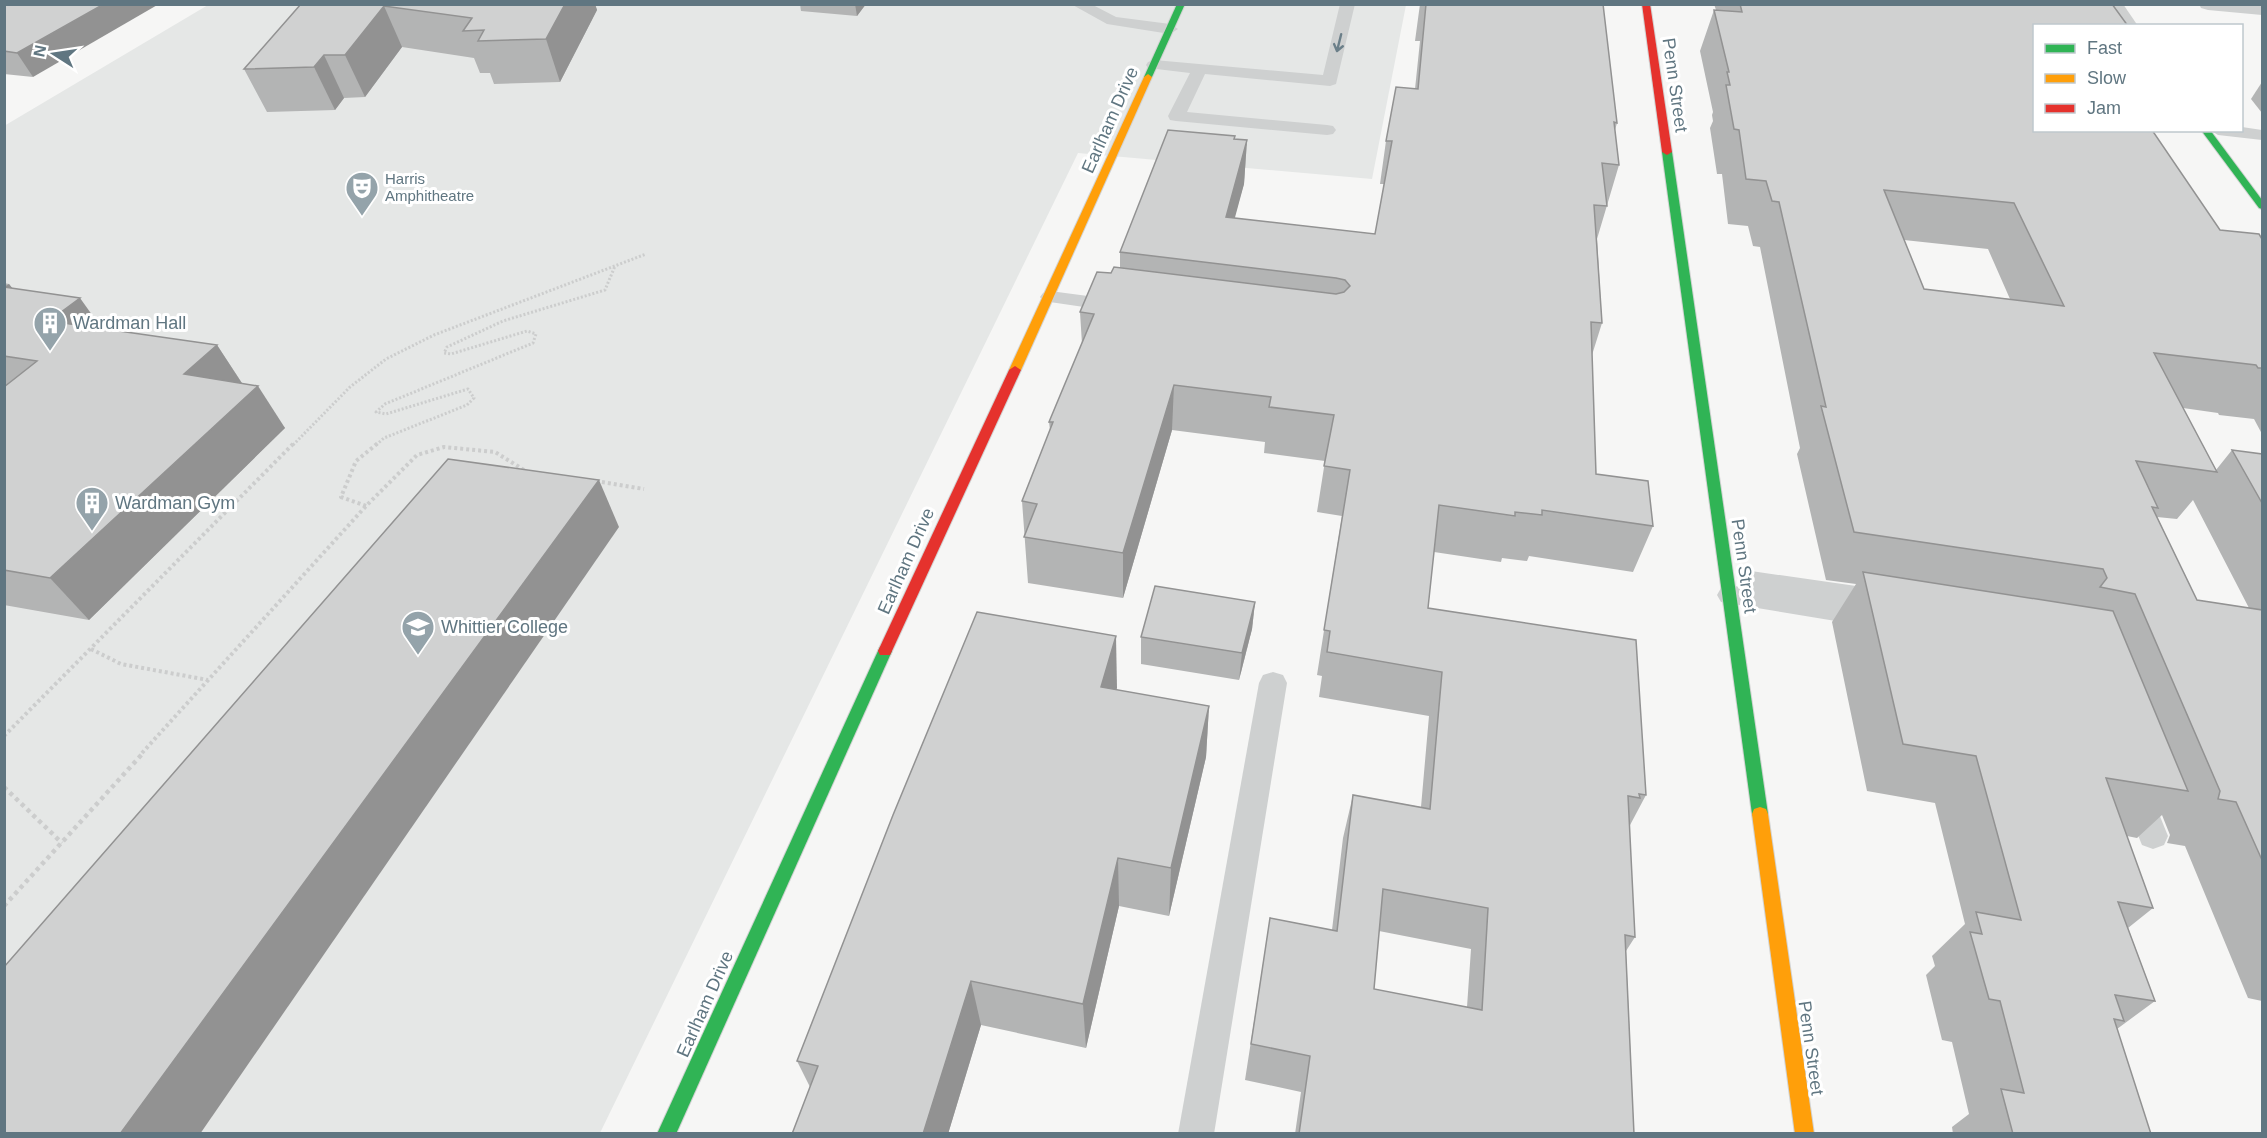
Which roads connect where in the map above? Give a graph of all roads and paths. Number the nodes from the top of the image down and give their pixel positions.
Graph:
1 (1078, 4) edge
2 (1181, 4) edge
3 (1348, 4) edge
4 (1646, 4) edge
5 (2113, 4) edge
6 (2208, 4) edge
7 (2262, 9) edge
8 (2127, 24) edge
9 (1170, 29) junction
10 (1154, 65) junction
11 (1200, 69) junction
12 (1327, 130) dead end
13 (2206, 132) edge
14 (2236, 132) edge
15 (2262, 135) edge
16 (2262, 206) edge
17 (646, 254) dead end
18 (615, 266) junction
19 (1050, 297) junction
20 (1143, 309) edge
21 (531, 471) edge
22 (588, 480) edge
23 (644, 489) dead end
24 (366, 506) junction
25 (1729, 586) junction
26 (1901, 612) edge
27 (91, 649) junction
28 (209, 680) junction
29 (1273, 683) dead end
30 (4, 736) edge
31 (2127, 770) edge
32 (4, 787) edge
33 (2152, 836) dead end
34 (62, 843) junction
35 (6, 904) edge
36 (666, 1134) edge
37 (1196, 1134) edge
38 (1805, 1134) edge

1 - 9 lane
2 - 9 street, Earlham Drive
3 -> 11 lane
4 - 25 street, Penn Street
5 - 8 street
6 - 7 street
9 - 10 street, Earlham Drive
10 - 11 lane
10 - 19 street, Earlham Drive
11 - 12 lane
13 - 16 street
14 - 15 lane
17 - 18 path
18 - 24 path
18 - 27 path
19 - 20 lane
19 - 36 street, Earlham Drive
21 - 24 path
22 - 23 path
24 - 28 path
25 - 26 lane
25 - 38 street, Penn Street
27 - 28 path
27 - 30 path
28 - 34 path
29 - 37 lane
31 - 33 lane
32 - 34 path
34 - 35 path

